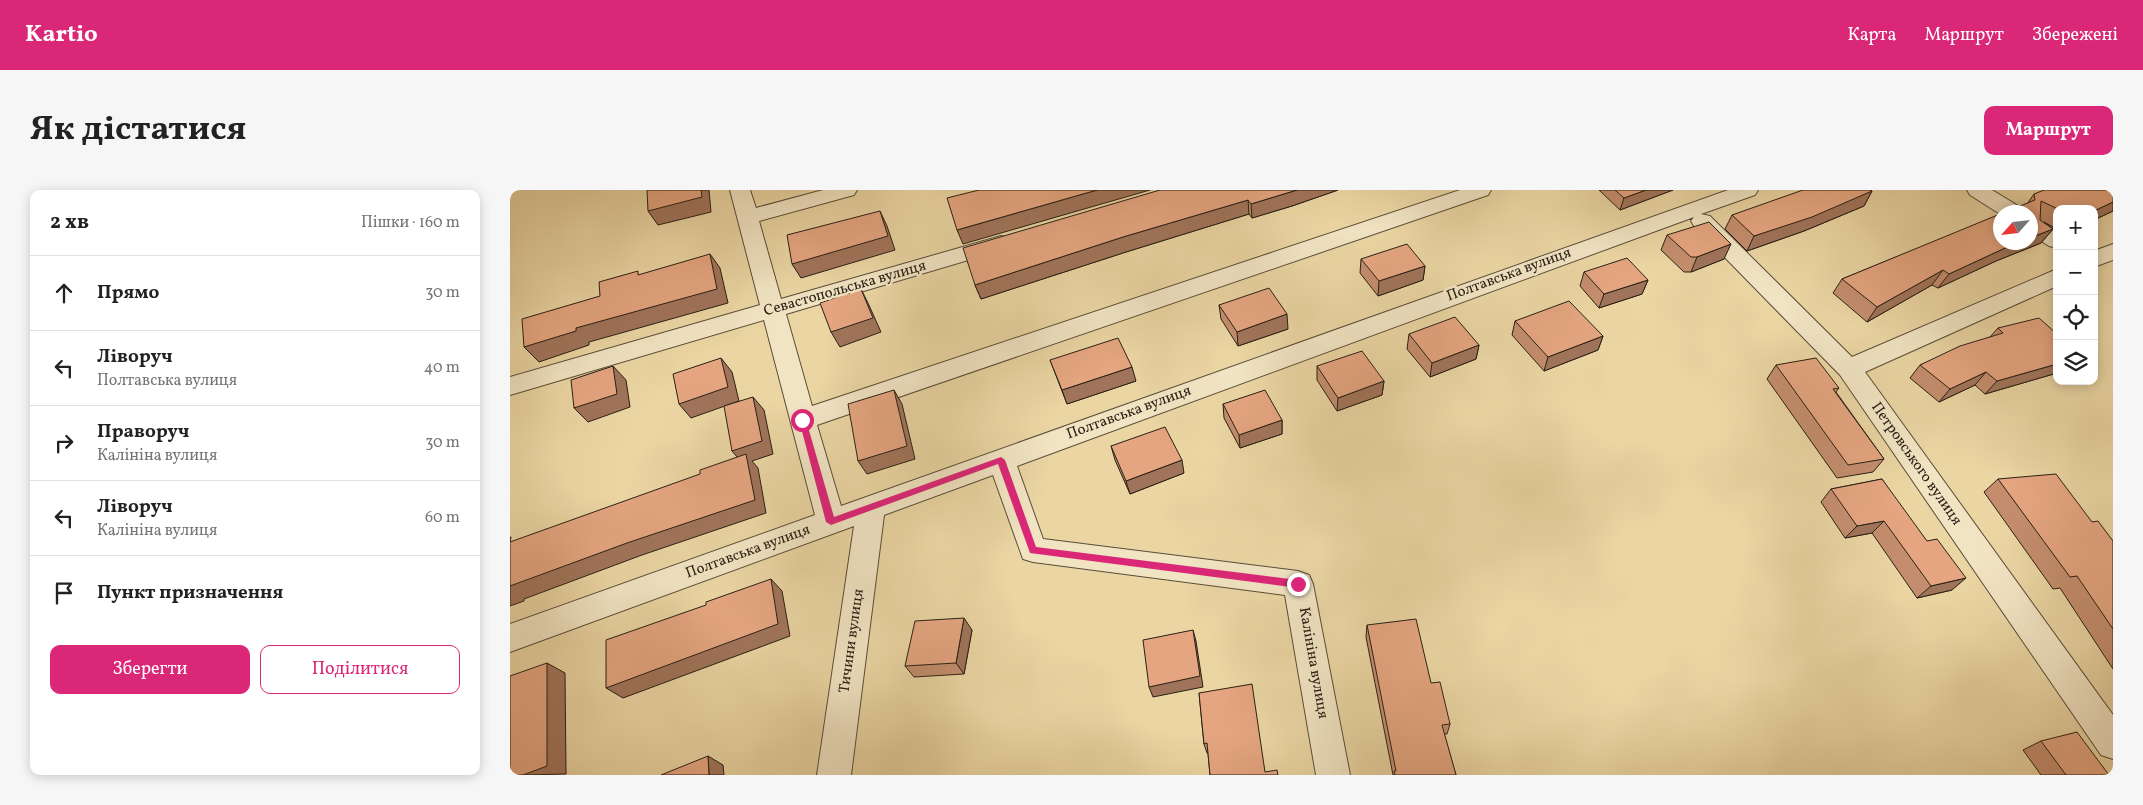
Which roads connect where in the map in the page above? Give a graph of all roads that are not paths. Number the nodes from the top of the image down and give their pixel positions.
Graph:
1 (740, 190) edge
2 (847, 190) edge
3 (1481, 190) edge
4 (1748, 190) edge
5 (1977, 190) edge
6 (2001, 205) edge
7 (1690, 209) junction
8 (747, 216) junction
9 (2038, 229) edge
10 (1019, 238) edge
11 (2053, 238) edge
12 (2113, 251) edge
13 (2098, 258) edge
14 (2053, 278) edge
15 (772, 310) junction
16 (1849, 368) junction
17 (510, 386) edge
18 (802, 420) junction
19 (1001, 460) junction
20 (871, 507) junction
21 (831, 522) junction
22 (510, 638) edge
23 (2101, 708) edge
24 (2113, 743) edge
25 (834, 775) edge
26 (1333, 775) edge

1 - 8 street
2 - 8 street
3 - 18 street
4 - 7 street, Полтавська вулиця
5 - 6 street
7 - 16 street, Петровського вулиця
7 - 19 street, Полтавська вулиця
8 - 15 street
9 - 11 street
10 - 15 street, Севастопольська вулиця
12 - 13 street
14 - 16 street
15 - 17 street, Севастопольська вулиця
15 - 18 street
16 - 23 street, Петровського вулиця
18 - 21 street
19 - 20 street, Полтавська вулиця
19 - 26 street, Калініна вулиця
20 - 21 street, Полтавська вулиця
20 - 25 street, Тичини вулиця
21 - 22 street, Полтавська вулиця
23 - 24 street, Петровського вулиця

